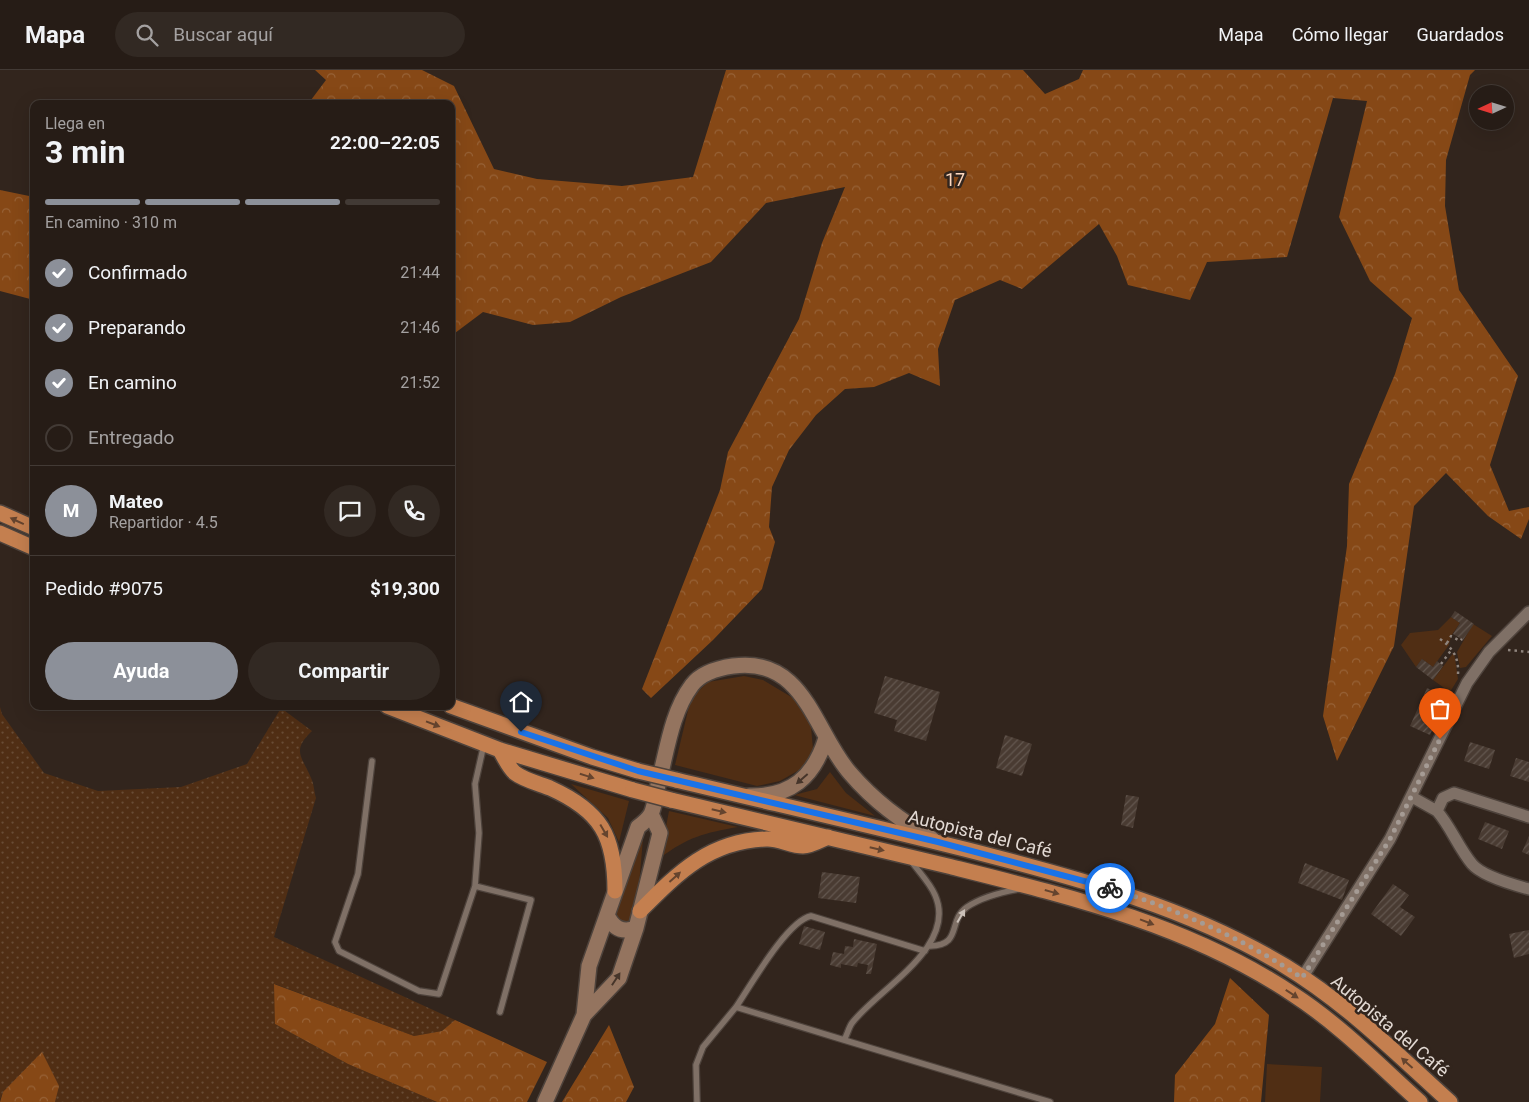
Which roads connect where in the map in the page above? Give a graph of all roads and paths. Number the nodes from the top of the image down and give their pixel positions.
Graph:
1 (0, 513) edge
2 (30, 526) edge
3 (0, 532) edge
4 (30, 546) edge
5 (1529, 612) edge
6 (1440, 638) dead end
7 (1462, 639) dead end
8 (1447, 644) junction
9 (1452, 649) junction
10 (1441, 664) dead end
11 (1458, 698) junction
12 (455, 707) edge
13 (398, 710) edge
14 (826, 738) junction
15 (484, 744) junction
16 (500, 750) junction
17 (372, 761) dead end
18 (741, 796) junction
19 (1412, 797) junction
20 (1437, 811) junction
21 (651, 814) junction
22 (1529, 817) edge
23 (828, 838) junction
24 (938, 842) junction
25 (908, 857) junction
26 (475, 886) junction
27 (1030, 886) junction
28 (1529, 889) edge
29 (615, 891) junction
30 (640, 911) junction
31 (607, 914) junction
32 (636, 928) junction
33 (927, 948) junction
34 (1302, 978) junction
35 (736, 1008) junction
36 (500, 1012) dead end
37 (584, 1015) junction
38 (844, 1040) junction
39 (545, 1102) edge
40 (697, 1102) edge
41 (1050, 1102) edge
42 (1420, 1102) edge
43 (1450, 1102) edge

2 -> 1 highway
3 - 4 highway
5 - 11 street
6 - 8 path
7 - 8 path
8 - 9 path
9 - 10 path
9 - 11 path
11 - 19 street
12 - 18 highway, Autopista del Café, bridge
13 -> 15 highway, Autopista del Café
14 -> 18 street
14 - 21 street
14 - 24 street
15 - 16 highway, Autopista del Café
15 - 26 lane
16 -> 23 highway, Autopista del Café, bridge
16 -> 29 highway
17 - 26 lane
18 - 24 highway, Autopista del Café
19 - 20 street
19 - 34 street
20 - 22 street
20 - 28 street
21 - 29 street
21 - 30 street
23 -> 25 highway, Autopista del Café
30 -> 23 highway
24 - 34 highway, Autopista del Café
25 - 27 highway, Autopista del Café
25 - 33 lane
26 - 36 lane
33 -> 27 lane
27 -> 42 highway, Autopista del Café
29 - 31 street
30 - 32 street
31 - 32 street
31 - 37 street
37 -> 32 street
33 - 35 lane
33 - 38 lane
43 -> 34 highway, Autopista del Café
35 - 38 lane
35 - 40 lane
37 - 39 street
38 - 41 lane

